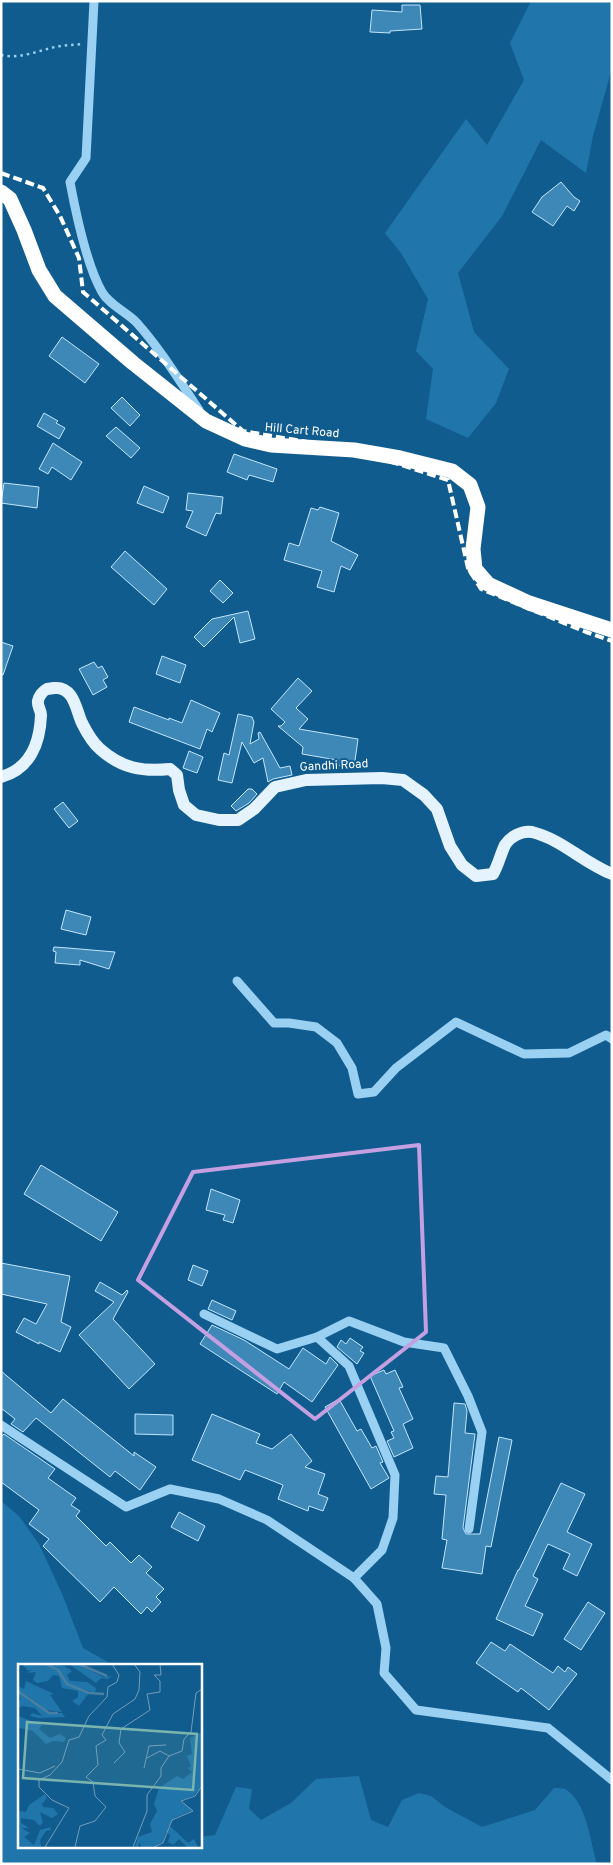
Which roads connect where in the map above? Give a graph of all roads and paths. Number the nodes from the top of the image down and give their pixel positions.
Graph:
1 (94, 1) edge
2 (92, 44) junction
3 (1, 55) edge
4 (1, 192) edge
5 (206, 421) junction
6 (612, 630) edge
7 (1, 777) edge
8 (612, 874) edge
9 (237, 981) dead end
10 (612, 1039) edge
11 (204, 1314) dead end
12 (317, 1337) junction
13 (1, 1425) edge
14 (469, 1529) dead end
15 (354, 1578) junction
16 (612, 1780) edge

1 - 2 street
2 - 3 path
2 - 5 street
4 - 5 highway, Hill Cart Road
5 - 6 highway, Hill Cart Road
7 - 8 main road, Gandhi Road
9 - 10 street
11 - 12 street
12 - 14 street
12 - 15 street
13 - 15 street
15 - 16 street

